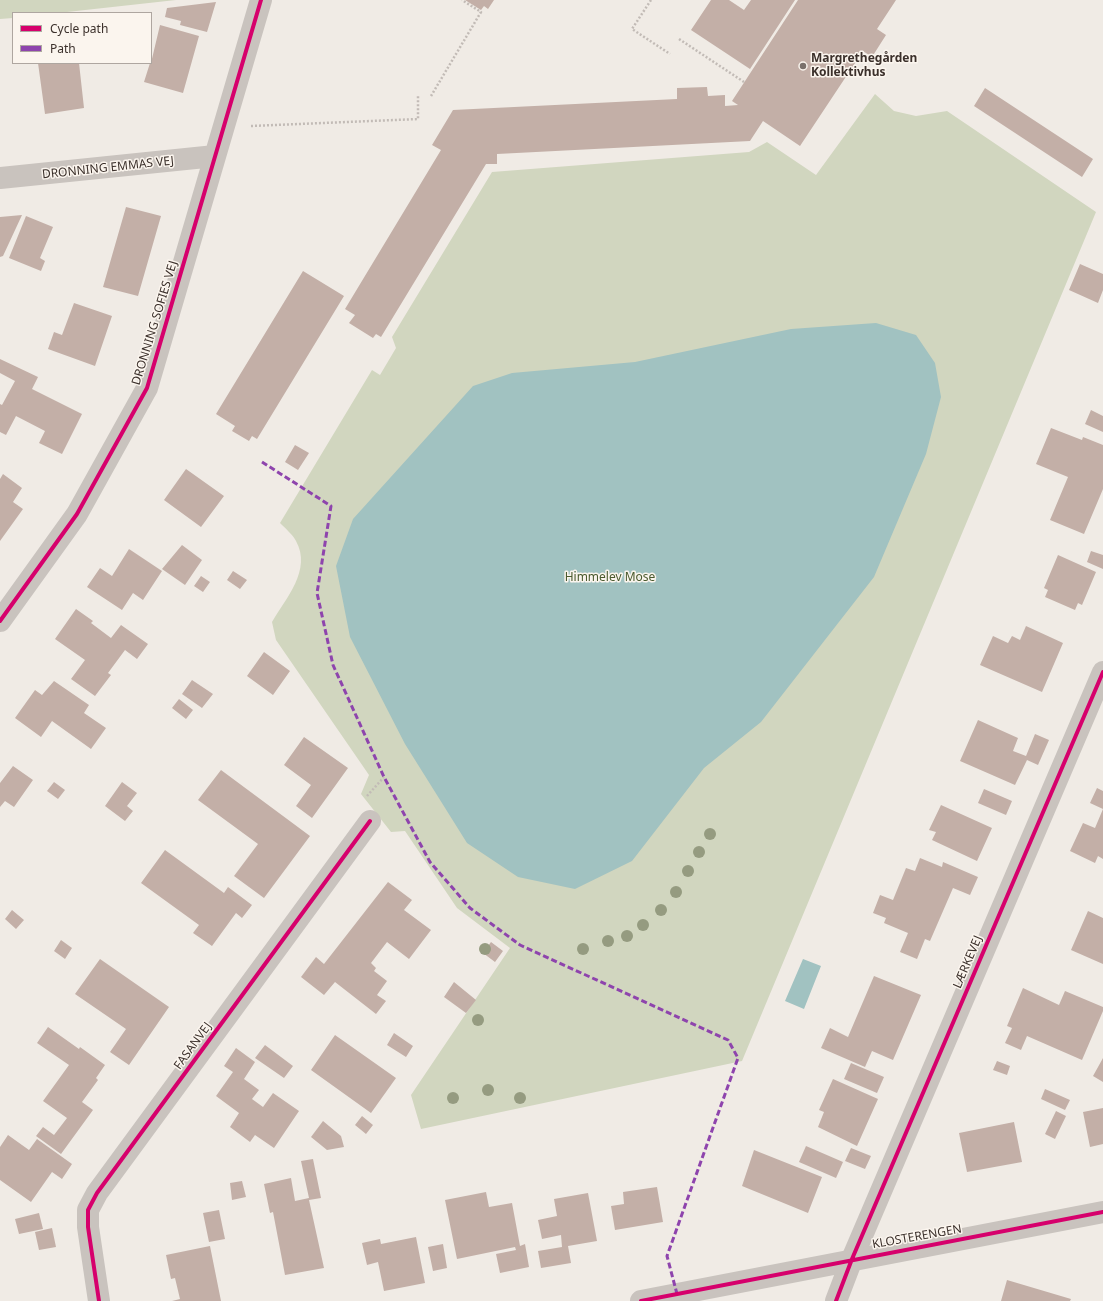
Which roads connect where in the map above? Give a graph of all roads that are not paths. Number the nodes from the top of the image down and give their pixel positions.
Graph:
1 (261, 0) edge
2 (215, 156) junction
3 (0, 178) edge
4 (0, 621) edge
5 (1103, 672) edge
6 (370, 821) dead end
7 (1103, 1212) edge
8 (852, 1259) junction
9 (99, 1301) edge
10 (641, 1301) edge
11 (836, 1301) edge

1 - 2 street, DRONNING SOFIES VEJ
2 - 3 street, DRONNING EMMAS VEJ
2 - 4 street, DRONNING SOFIES VEJ
5 - 8 street, LÆRKEVEJ
6 - 9 street, FASANVEJ
7 - 8 street, KLOSTERENGEN
8 - 10 street, KLOSTERENGEN
8 - 11 street, LÆRKEVEJ

